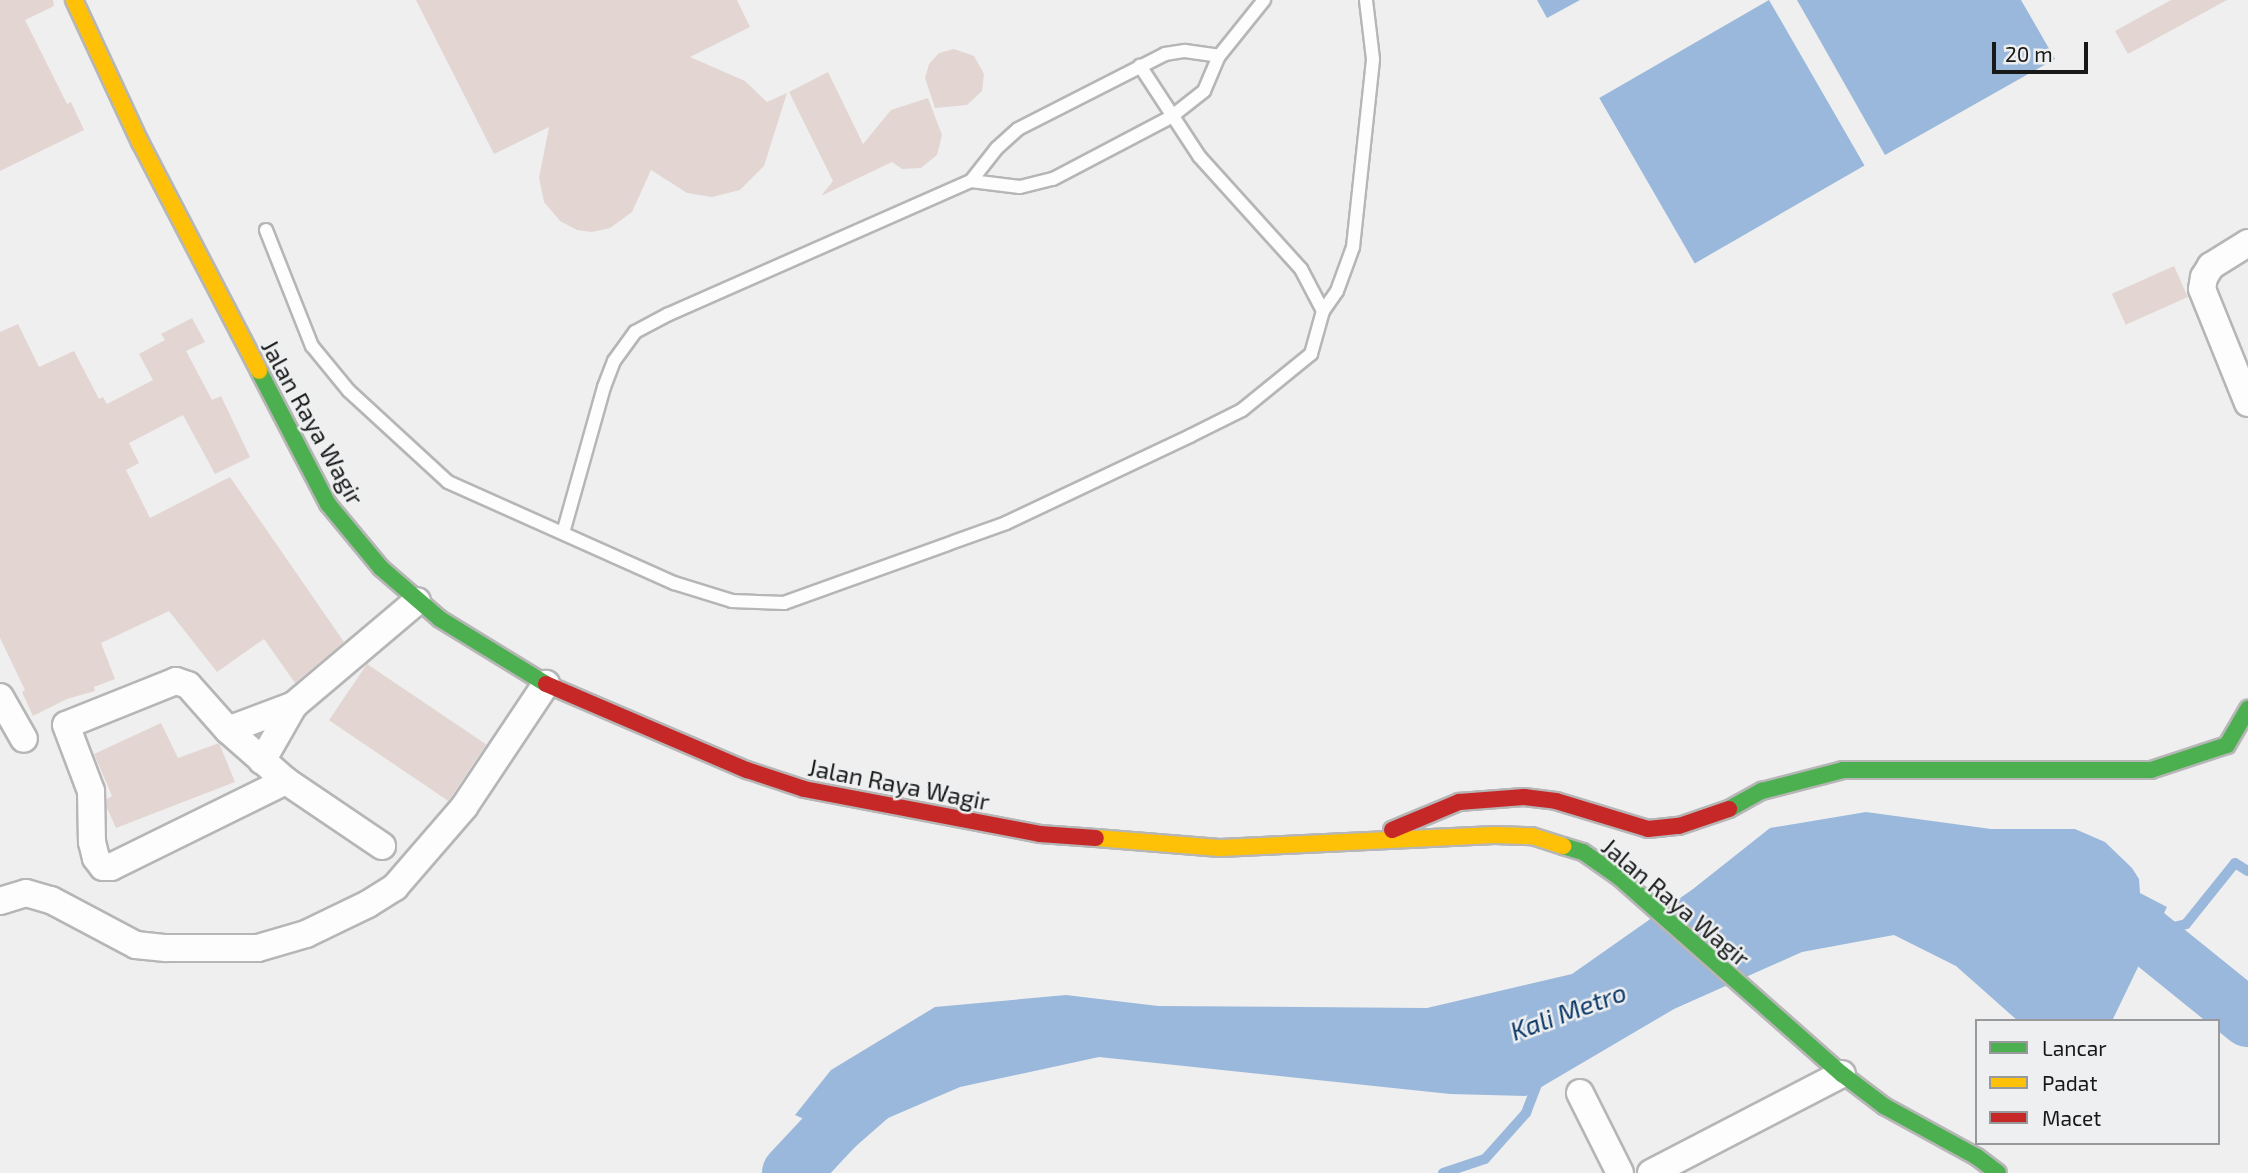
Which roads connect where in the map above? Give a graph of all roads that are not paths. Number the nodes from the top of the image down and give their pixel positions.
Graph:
1 (74, 0) edge
2 (1264, 0) edge
3 (1366, 0) edge
4 (1219, 56) junction
5 (1140, 66) junction
6 (1171, 117) junction
7 (971, 181) junction
8 (266, 230) dead end
9 (2248, 243) edge
10 (1322, 311) junction
11 (2248, 403) edge
12 (563, 533) junction
13 (417, 601) junction
14 (546, 684) junction
15 (0, 697) edge
16 (294, 705) junction
17 (2248, 709) edge
18 (228, 730) junction
19 (24, 739) dead end
20 (262, 761) junction
21 (286, 781) junction
22 (1370, 840) junction
23 (382, 846) dead end
24 (0, 901) edge
25 (1842, 1074) junction
26 (1580, 1093) dead end
27 (1620, 1173) edge
28 (1651, 1173) edge
29 (1998, 1173) edge

1 - 13 main road, Jalan Raya Wagir
2 - 4 lane
3 - 10 lane
4 - 5 lane
4 - 6 lane
5 - 6 lane
5 - 7 lane
6 - 7 lane
6 - 10 lane
7 - 12 lane
8 - 12 lane
9 - 11 street
10 - 12 lane
13 - 14 main road, Jalan Raya Wagir
13 - 16 street
14 - 22 main road, Jalan Raya Wagir
14 - 24 street
15 - 19 street
16 - 18 street
16 - 20 street
17 - 22 main road
18 - 20 street
18 - 21 street
20 - 21 street
21 - 23 street
22 - 25 main road, Jalan Raya Wagir
25 - 28 street
25 - 29 main road, Jalan Raya Wagir
26 - 27 street

